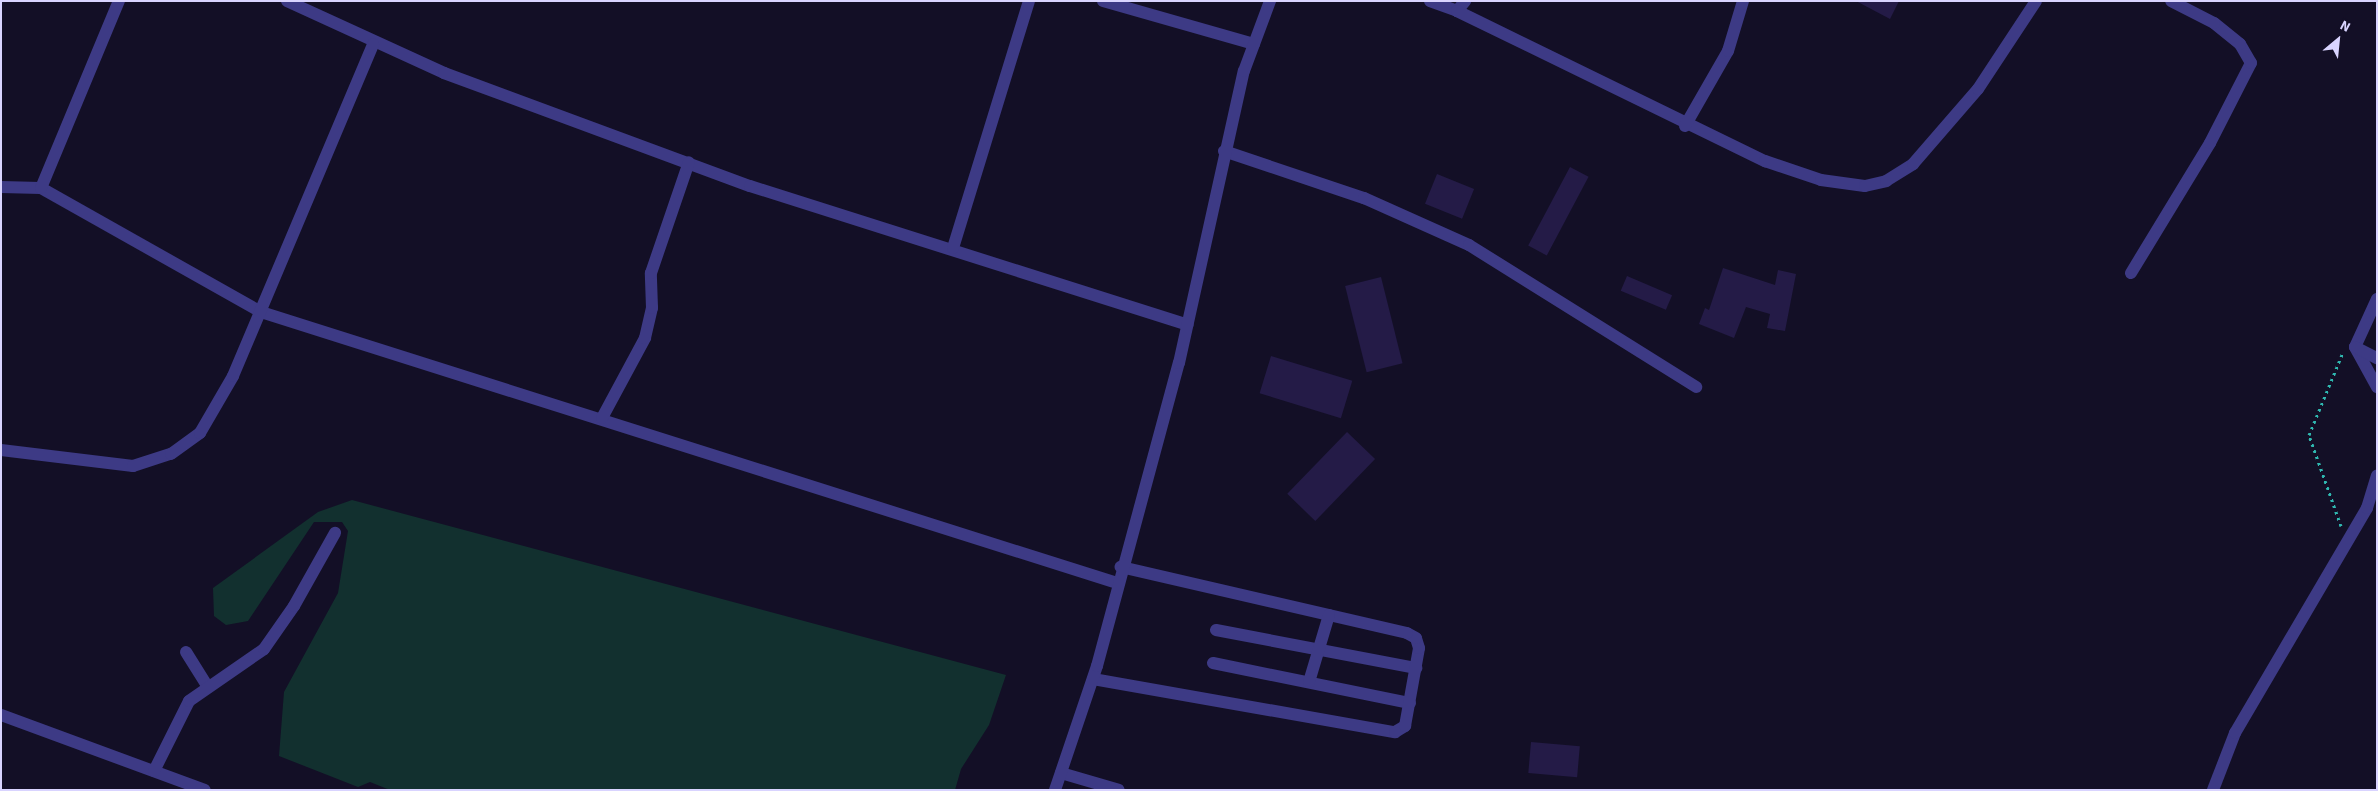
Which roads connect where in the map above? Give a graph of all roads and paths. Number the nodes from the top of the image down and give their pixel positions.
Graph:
1 (119, 1) edge
2 (288, 1) edge
3 (1029, 1) edge
4 (1104, 1) edge
5 (1270, 1) edge
6 (1430, 1) edge
7 (1743, 1) edge
8 (2036, 1) edge
9 (2171, 1) edge
10 (1461, 6) edge
11 (373, 44) junction
12 (1254, 44) junction
13 (1685, 126) junction
14 (1224, 151) junction
15 (689, 162) junction
16 (1, 187) edge
17 (41, 188) junction
18 (953, 248) junction
19 (2131, 273) dead end
20 (2377, 299) edge
21 (261, 312) junction
22 (1187, 325) junction
23 (2355, 347) junction
24 (2377, 358) edge
25 (1696, 387) dead end
26 (2377, 387) edge
27 (602, 418) junction
28 (1, 450) edge
29 (2377, 476) edge
30 (335, 533) dead end
31 (2346, 538) junction
32 (1121, 567) junction
33 (1117, 583) junction
34 (1329, 615) junction
35 (1216, 630) dead end
36 (1319, 650) junction
37 (186, 652) dead end
38 (1213, 663) dead end
39 (1416, 668) junction
40 (1092, 679) junction
41 (1309, 682) junction
42 (207, 686) junction
43 (1410, 702) junction
44 (1, 715) edge
45 (154, 771) junction
46 (1061, 773) junction
47 (187, 787) edge
48 (205, 790) edge
49 (1055, 790) edge
50 (1119, 790) edge
51 (2213, 790) edge

1 - 17 street
2 - 11 street
3 - 18 street
4 - 12 street
5 - 12 street
6 - 10 street
7 - 13 street
8 - 13 street
9 - 19 street
10 - 13 street
11 - 15 street
11 - 21 street
12 - 14 street
14 - 22 street
14 - 25 street
15 - 18 street
15 - 27 street
16 - 17 street
17 - 21 street
18 - 22 street
20 - 23 street
21 - 27 street
21 - 28 street
22 - 32 street
23 - 24 street
23 - 26 street
23 - 31 path
27 - 33 street
29 - 31 street
30 - 42 street
31 - 51 street
32 - 33 street
32 - 34 street
33 - 40 street
34 - 36 street
34 - 39 street
35 - 36 street
36 - 39 street
36 - 41 street
37 - 42 street
38 - 41 street
39 - 43 street
40 - 43 street
40 - 46 street
41 - 43 street
42 - 45 street
44 - 45 street
45 - 47 street
46 - 49 street
46 - 50 street
47 - 48 street

